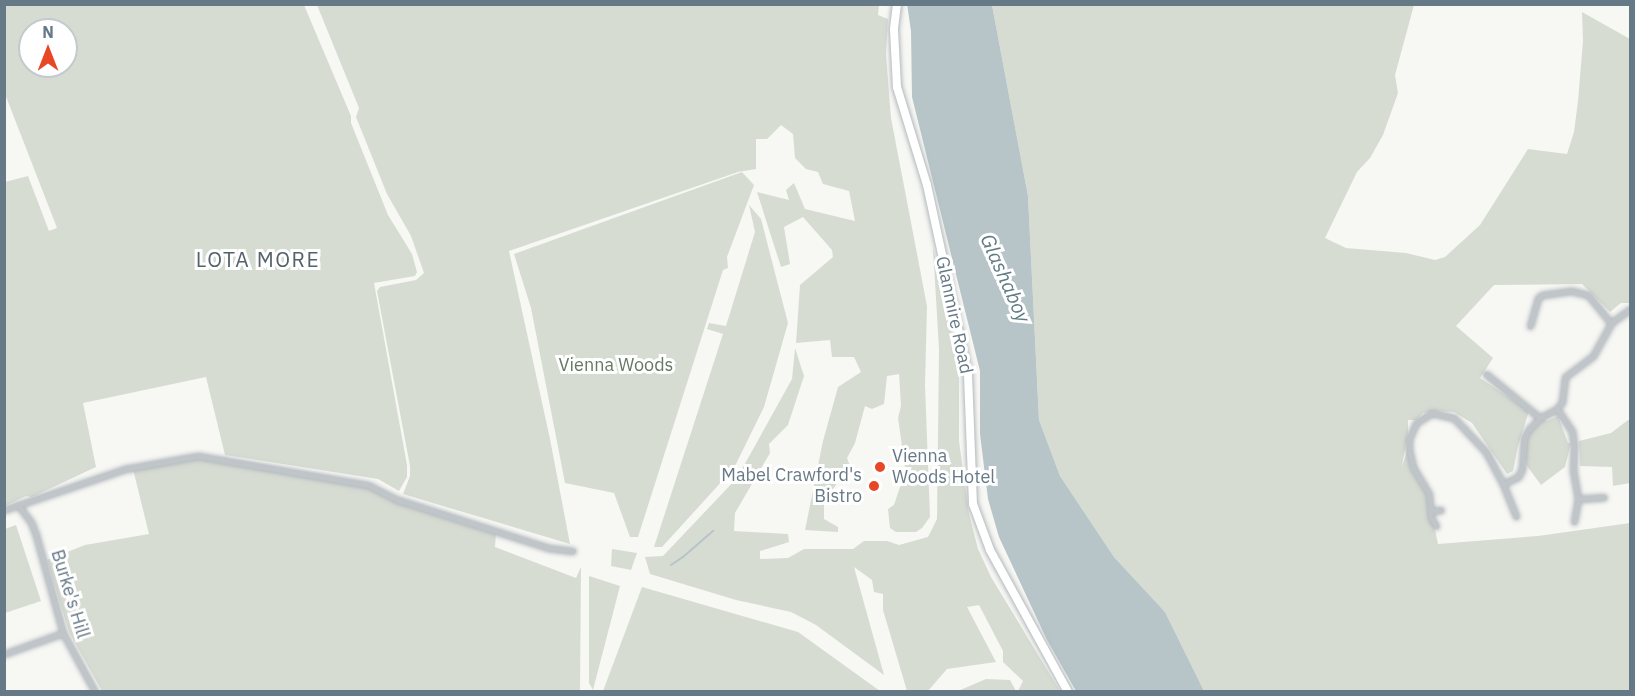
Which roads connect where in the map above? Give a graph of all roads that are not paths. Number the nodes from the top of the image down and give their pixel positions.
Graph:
1 (897, 4) edge
2 (1630, 309) edge
3 (1611, 323) junction
4 (1530, 326) dead end
5 (1486, 374) dead end
6 (1557, 409) junction
7 (1540, 418) junction
8 (1503, 484) junction
9 (1604, 497) dead end
10 (1578, 499) junction
11 (18, 506) junction
12 (4, 510) edge
13 (1441, 510) dead end
14 (1431, 511) junction
15 (1516, 517) dead end
16 (1574, 522) dead end
17 (1436, 526) dead end
18 (573, 551) dead end
19 (63, 633) junction
20 (4, 654) edge
21 (95, 692) edge
22 (1068, 692) edge

1 - 22 main road, Glanmire Road
2 - 3 street
3 - 4 street
3 - 6 street
5 - 7 street
6 - 7 street
6 - 10 street
7 - 8 street
8 - 14 street
8 - 15 street
9 - 10 street
10 - 16 street
11 - 12 street
11 - 18 street
11 - 19 street, Burke's Hill
13 - 14 street
14 - 17 street
19 - 20 street
19 - 21 street, Burke's Hill

